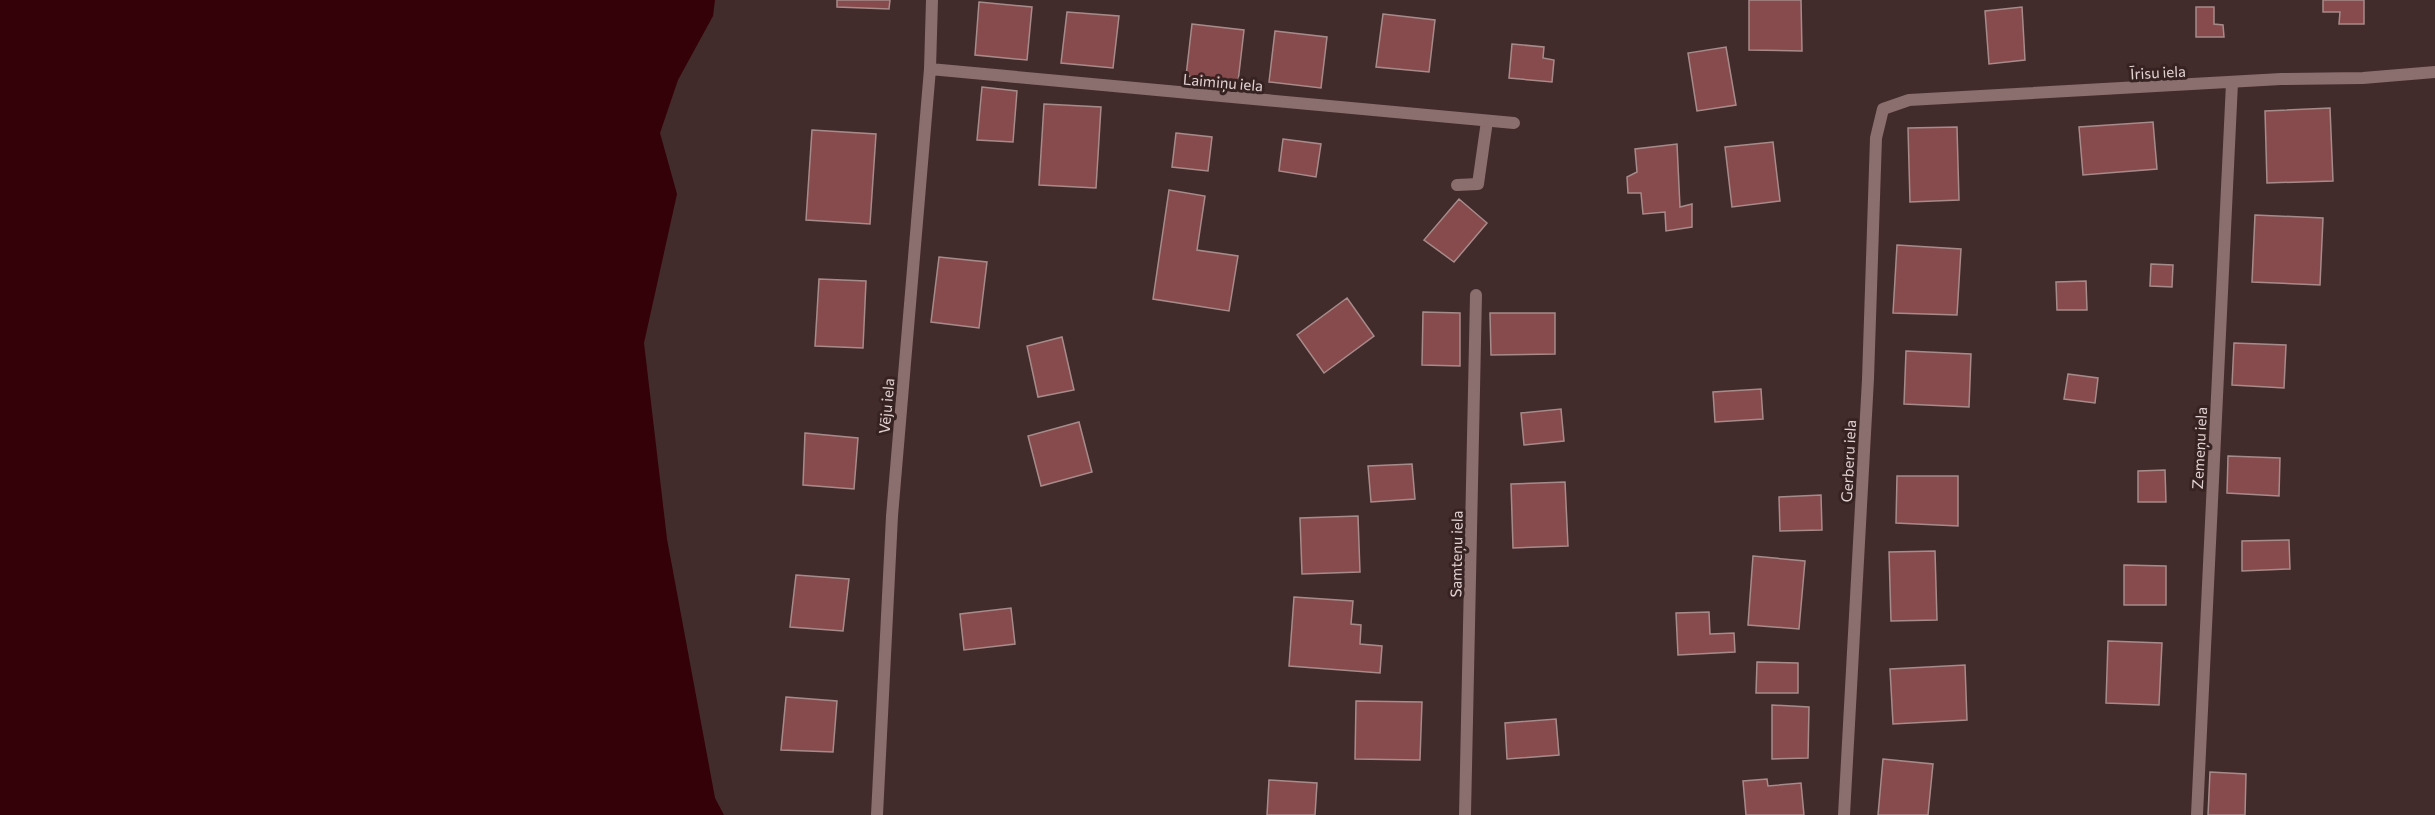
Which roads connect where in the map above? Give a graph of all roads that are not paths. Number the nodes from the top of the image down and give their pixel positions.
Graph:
1 (932, 0) edge
2 (930, 69) junction
3 (2435, 72) edge
4 (2232, 83) junction
5 (1883, 109) joint
6 (1487, 121) junction
7 (1514, 123) dead end
8 (1457, 185) dead end
9 (1476, 294) dead end
10 (878, 815) edge
11 (1465, 815) edge
12 (1844, 815) edge
13 (2197, 815) edge

1 - 2 street, Vēju iela
2 - 6 street, Laimiņu iela
2 - 10 street, Vēju iela
3 - 4 street, Īrisu iela
4 - 5 street, Īrisu iela
4 - 13 street, Zemeņu iela
5 - 12 street, Gerberu iela
6 - 7 street, Laimiņu iela
6 - 8 street
9 - 11 street, Samteņu iela

